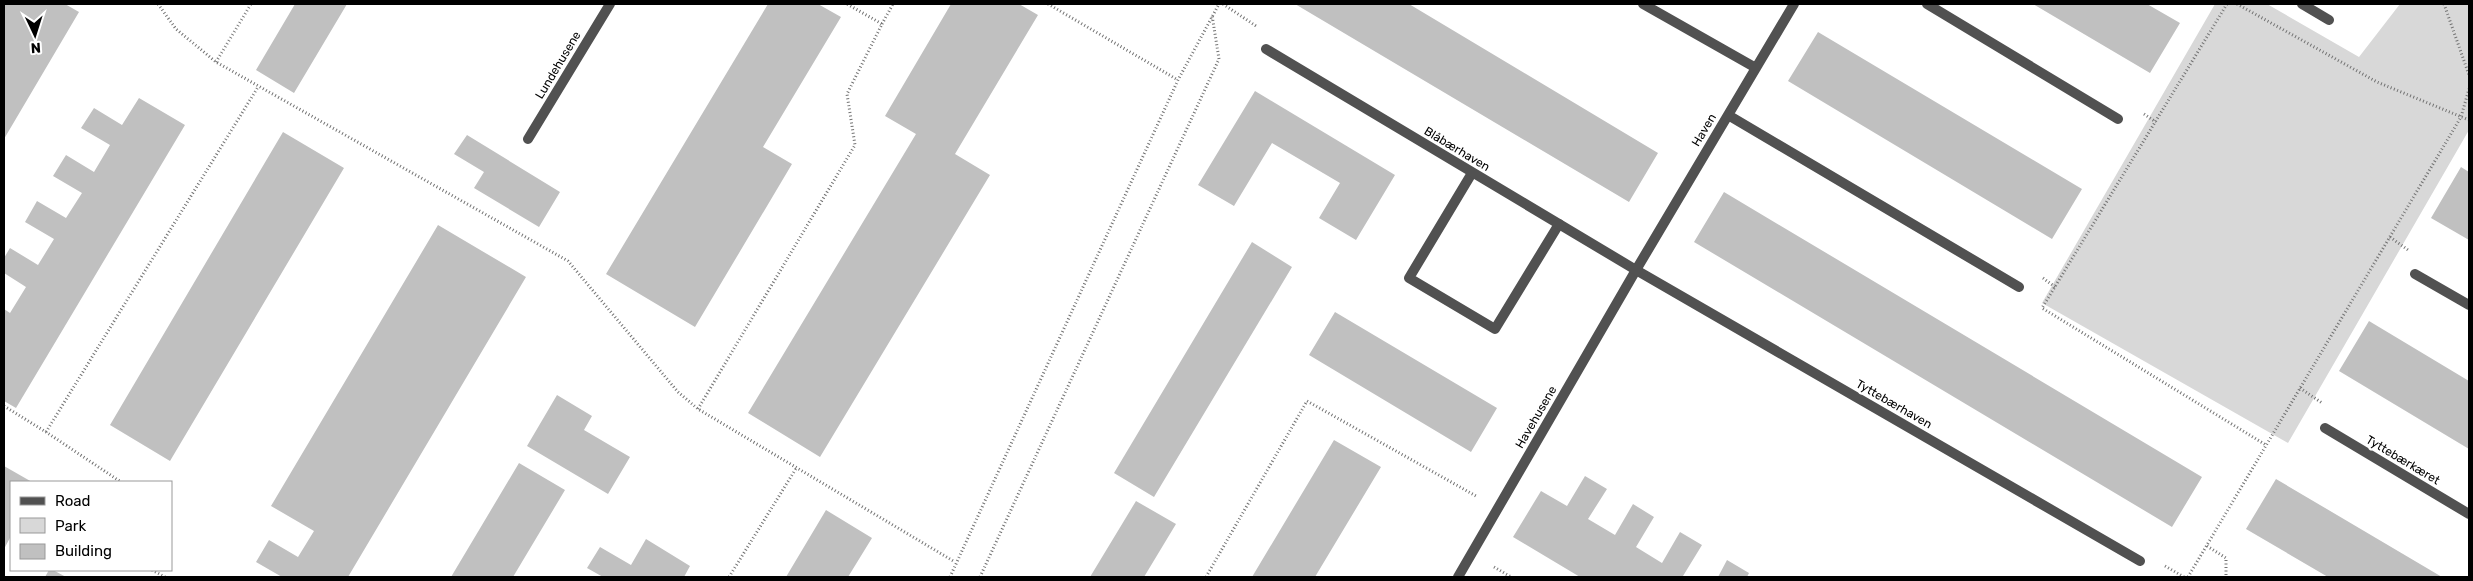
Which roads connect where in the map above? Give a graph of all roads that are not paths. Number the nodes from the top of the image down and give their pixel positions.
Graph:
1 (610, 4) edge
2 (1643, 4) edge
3 (1794, 4) edge
4 (1927, 4) edge
5 (2302, 4) edge
6 (2329, 20) dead end
7 (1266, 49) road end
8 (1756, 68) junction
9 (1728, 115) junction
10 (2118, 118) dead end
11 (528, 139) dead end
12 (1472, 173) junction
13 (1558, 224) junction
14 (1636, 270) junction
15 (2415, 274) dead end
16 (2019, 287) dead end
17 (2469, 305) edge
18 (2325, 428) dead end
19 (2469, 514) edge
20 (2140, 561) dead end
21 (1458, 577) edge

1 - 11 street, Lundehusene
2 - 8 street
3 - 8 street, Haven
4 - 10 street
5 - 6 street
7 - 12 street, Blåbærhaven
8 - 9 street, Haven
9 - 14 street, Haven
9 - 16 street
12 - 13 street, Blåbærhaven
12 - 13 street
13 - 14 street, Blåbærhaven
14 - 20 street, Tyttebærhaven
14 - 21 street, Havehusene
15 - 17 street
18 - 19 street, Tyttebærkæret

